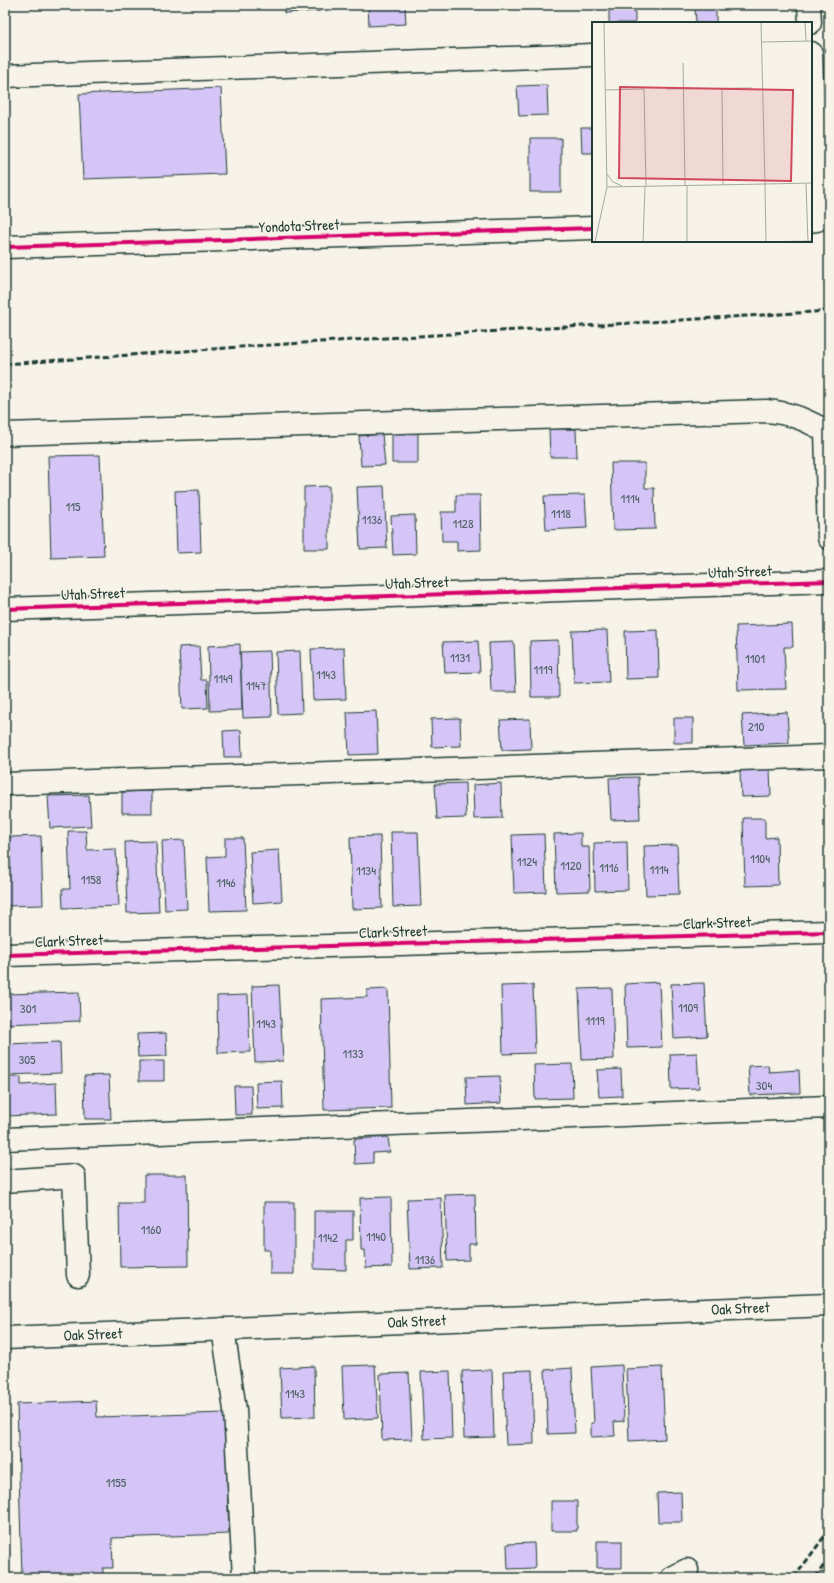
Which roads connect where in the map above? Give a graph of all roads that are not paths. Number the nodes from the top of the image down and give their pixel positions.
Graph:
1 (809, 5) edge
2 (810, 22) edge
3 (592, 55) edge
4 (5, 76) edge
5 (812, 109) edge
6 (814, 220) edge
7 (592, 228) edge
8 (5, 248) edge
9 (5, 434) edge
10 (829, 538) edge
11 (829, 581) edge
12 (5, 609) edge
13 (829, 756) edge
14 (5, 784) edge
15 (829, 932) edge
16 (5, 955) edge
17 (829, 1106) edge
18 (5, 1139) edge
19 (5, 1181) edge
20 (78, 1275) dead end
21 (829, 1305) edge
22 (223, 1329) junction
23 (5, 1338) edge
24 (244, 1578) edge

1 - 2 street
3 - 4 street
5 - 6 street
7 - 8 street, Yondota Street
9 - 10 street
11 - 12 street, Utah Street
13 - 14 street
15 - 16 street, Clark Street
17 - 18 street
19 - 20 street
21 - 22 street, Oak Street
22 - 23 street, Oak Street
22 - 24 street

